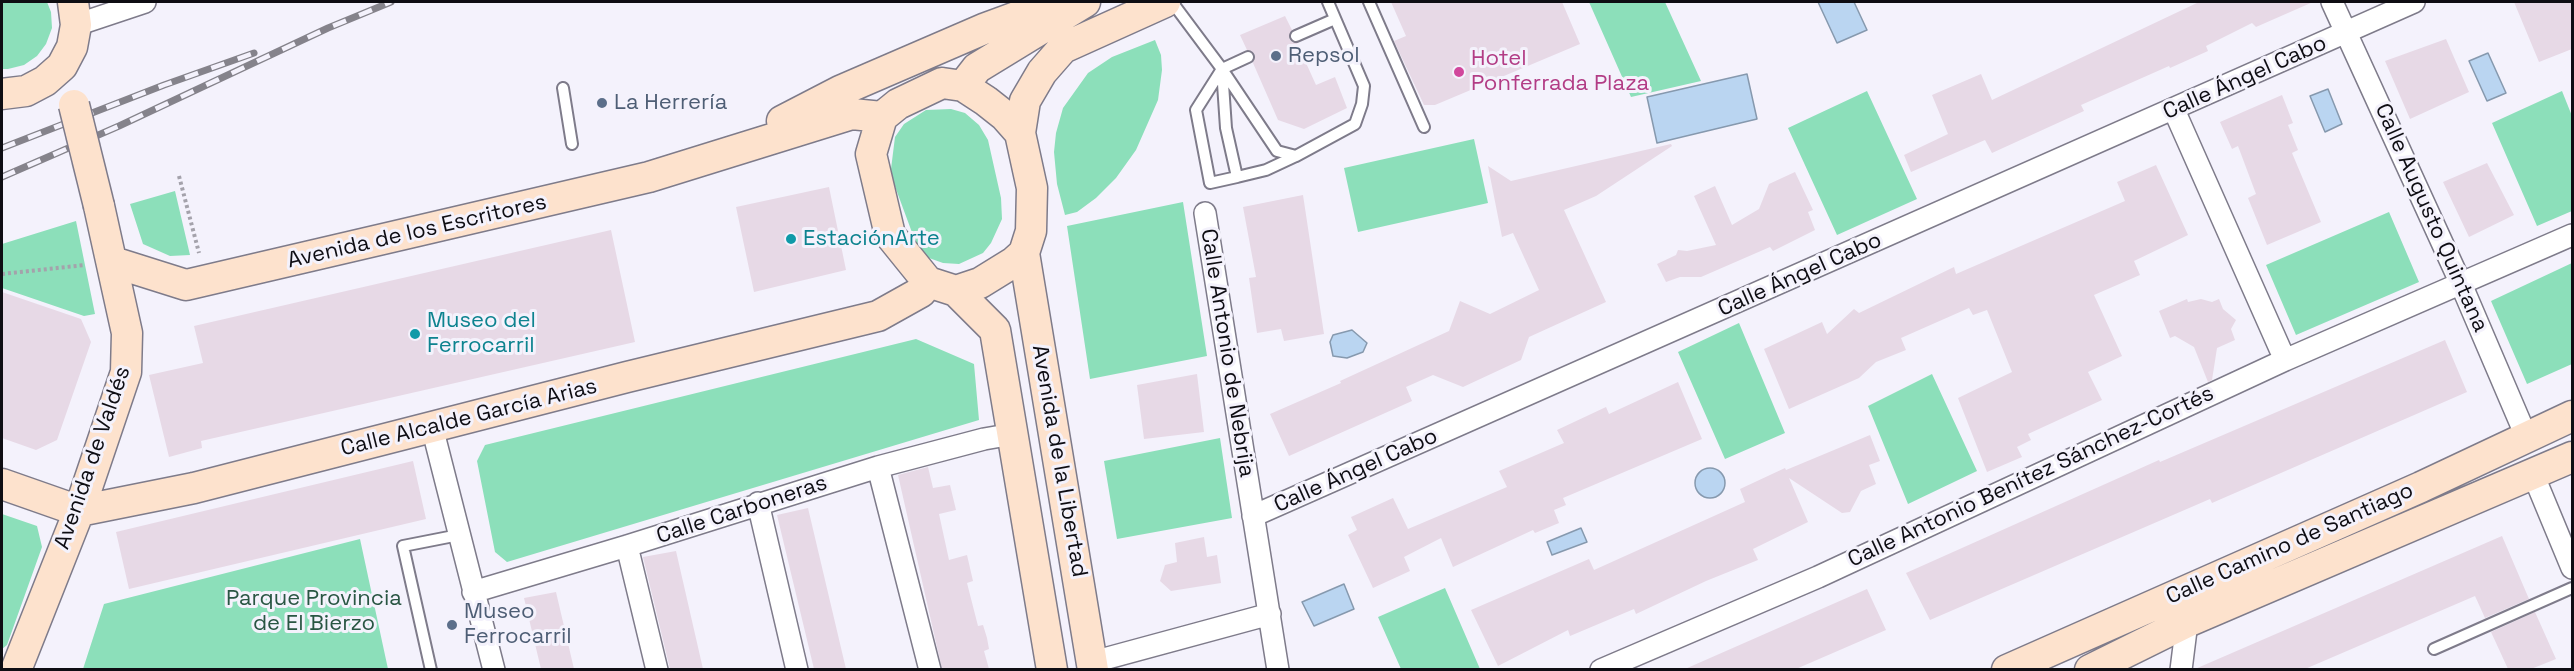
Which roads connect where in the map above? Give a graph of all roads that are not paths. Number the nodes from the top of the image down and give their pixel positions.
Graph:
1 (146, 2) edge
2 (1057, 2) edge
3 (1084, 2) edge
4 (1166, 2) edge
5 (1172, 2) edge
6 (1328, 2) edge
7 (1369, 2) edge
8 (2332, 2) edge
9 (2414, 2) edge
10 (75, 13) edge
11 (1335, 19) junction
12 (2346, 32) junction
13 (1296, 36) dead end
14 (1248, 57) dead end
15 (62, 66) junction
16 (1222, 69) junction
17 (963, 86) junction
18 (563, 88) dead end
19 (2, 94) edge
20 (2174, 110) junction
21 (882, 117) junction
22 (1424, 127) dead end
23 (1020, 133) junction
24 (572, 144) dead end
25 (721, 154) junction
26 (1296, 156) junction
27 (1237, 177) junction
28 (1205, 213) dead end
29 (2572, 235) edge
30 (1024, 253) junction
31 (113, 262) junction
32 (928, 282) junction
33 (2461, 284) junction
34 (956, 291) junction
35 (2285, 360) junction
36 (2572, 416) edge
37 (432, 427) junction
38 (1013, 434) junction
39 (2526, 436) junction
40 (2572, 457) edge
41 (878, 467) junction
42 (2533, 474) junction
43 (2, 484) edge
44 (758, 503) junction
45 (79, 511) junction
46 (1253, 516) junction
47 (459, 535) junction
48 (627, 546) junction
49 (2572, 568) edge
50 (2572, 588) edge
51 (473, 592) junction
52 (1270, 614) junction
53 (2187, 622) junction
54 (2434, 649) dead end
55 (1093, 666) edge
56 (16, 669) edge
57 (431, 669) edge
58 (494, 669) edge
59 (657, 669) edge
60 (798, 669) edge
61 (930, 669) edge
62 (1052, 669) edge
63 (1278, 669) edge
64 (1601, 669) edge
65 (2007, 669) edge
66 (2091, 669) edge
67 (2181, 669) edge

1 - 10 street
2 - 25 main road, Avenida de los Escritores
3 - 17 main road
4 - 23 main road
5 - 16 lane
6 - 11 lane
7 - 22 lane
8 - 12 street, Calle Augusto Quintana
9 - 12 street, Calle Ángel Cabo
10 - 15 main road
11 - 13 lane
11 - 26 lane
12 - 20 street, Calle Ángel Cabo
12 - 33 street, Calle Augusto Quintana
14 - 16 lane
15 - 19 main road
15 - 31 main road, Avenida de Valdés, bridge
16 - 26 lane
16 - 27 lane
16 - 27 lane
17 - 21 main road
17 - 23 main road
18 - 24 lane
20 - 35 street
20 - 46 street, Calle Ángel Cabo
21 - 25 main road, Avenida de los Escritores
21 - 32 main road
23 - 30 main road
25 - 31 main road, Avenida de los Escritores
26 - 27 lane
28 - 46 street, Calle Antonio de Nebrija
29 - 33 street, Calle Antonio Benítez Sánchez-Cortés
30 - 34 main road
30 - 55 main road, Avenida de la Libertad
31 - 45 main road, Avenida de Valdés
32 - 34 main road
32 - 37 main road, Calle Alcalde García Arias
33 - 35 street, Calle Antonio Benítez Sánchez-Cortés
33 - 39 street, Calle Augusto Quintana
34 - 38 main road, Avenida de la Libertad
35 - 64 street, Calle Antonio Benítez Sánchez-Cortés
36 - 39 main road, Calle Camino de Santiago
37 - 45 main road, Calle Alcalde García Arias
37 - 47 street
38 - 41 street, Calle Carboneras
38 - 62 main road, Avenida de la Libertad
39 - 65 main road, Calle Camino de Santiago
40 - 42 main road, Calle Camino de Santiago
41 - 44 street, Calle Carboneras
41 - 61 street
42 - 49 street
42 - 53 main road, Calle Camino de Santiago
43 - 45 main road
44 - 48 street, Calle Carboneras
44 - 60 street
45 - 56 main road, Avenida de Valdés
46 - 52 street, Calle Antonio de Nebrija
47 - 51 street
47 - 57 lane
48 - 51 street, Calle Carboneras
48 - 59 street
50 - 54 lane
51 - 58 street
52 - 55 street
52 - 63 street, Calle Antonio de Nebrija
53 - 66 main road, Calle Camino de Santiago
53 - 67 street

